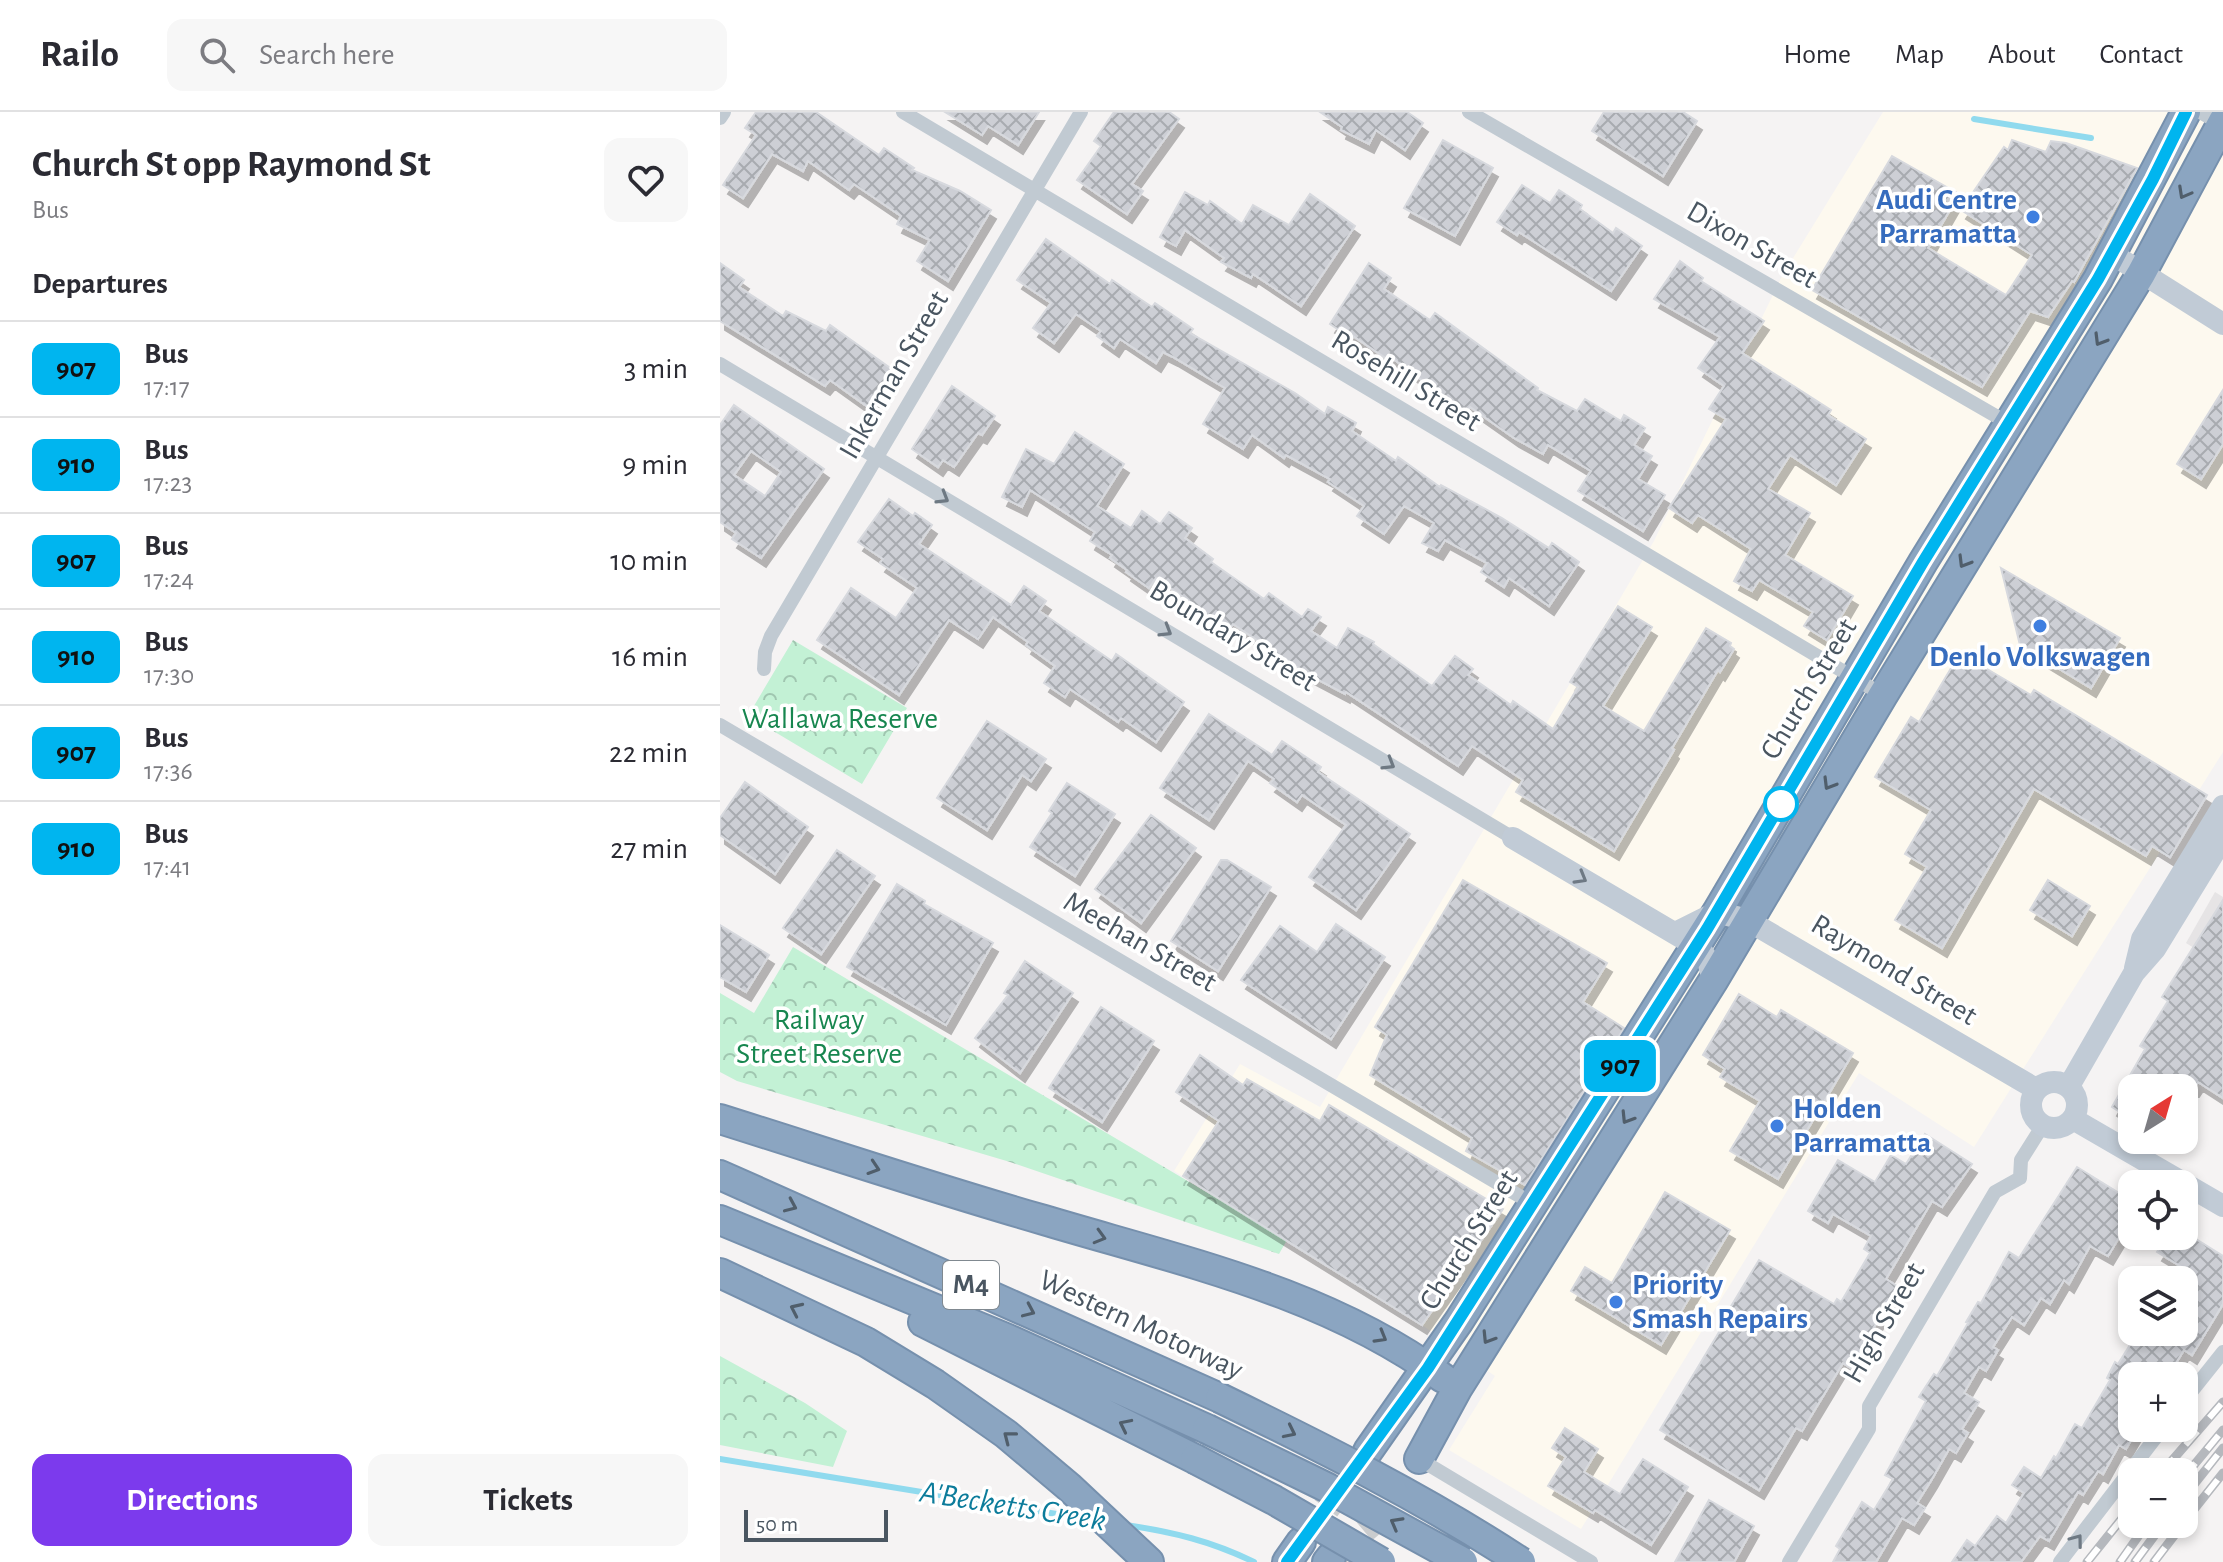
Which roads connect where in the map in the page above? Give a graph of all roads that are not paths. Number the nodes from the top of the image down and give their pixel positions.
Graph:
1 (724, 112) edge
2 (903, 112) edge
3 (1081, 112) edge
4 (1469, 112) edge
5 (2186, 112) edge
6 (720, 118) edge
7 (2215, 119) edge
8 (1034, 190) junction
9 (2112, 254) junction
10 (2141, 274) junction
11 (2223, 324) edge
12 (720, 364) edge
13 (2008, 423) junction
14 (876, 458) junction
15 (764, 669) dead end
16 (1856, 679) junction
17 (1883, 695) junction
18 (720, 725) edge
19 (2223, 806) edge
20 (1513, 838) joint
21 (2223, 838) edge
22 (1717, 912) junction
23 (1747, 920) junction
24 (1686, 939) junction
25 (2134, 973) junction
26 (1713, 981) junction
27 (2069, 1086) junction
28 (2036, 1089) junction
29 (720, 1119) edge
30 (2073, 1119) junction
31 (2043, 1125) junction
32 (720, 1175) edge
33 (1533, 1204) junction
34 (2223, 1206) edge
35 (720, 1220) edge
36 (792, 1252) junction
37 (720, 1273) edge
38 (2223, 1352) edge
39 (1428, 1368) junction
40 (2198, 1383) edge
41 (1457, 1389) junction
42 (2152, 1442) edge
43 (1368, 1451) tunnel mouth
44 (1419, 1459) joint
45 (1149, 1562) edge
46 (1381, 1562) edge
47 (1463, 1562) edge
48 (1521, 1562) edge
49 (1591, 1562) edge
50 (1789, 1562) edge
51 (2060, 1562) edge

1 - 6 street
2 - 8 street, Rosehill Street
3 - 8 street, Inkerman Street
4 - 13 street, Dixon Street
5 - 9 highway, Church Street
7 -> 10 highway
8 - 14 street, Inkerman Street
8 - 16 street, Rosehill Street
9 - 10 street
9 - 13 highway, Church Street
10 - 11 street
10 -> 17 highway
12 - 14 street, Boundary Street
13 - 16 highway, Church Street
14 - 15 street, Inkerman Street
14 -> 20 street, Boundary Street
16 - 17 street, Rosehill Street
16 - 22 highway, Church Street
17 -> 23 highway
18 - 33 street, Meehan Street
19 - 25 street
20 -> 24 street, Boundary Street
21 - 25 street
22 - 23 street, Raymond Street
22 - 24 highway, Church Street
23 - 26 highway
23 - 28 street, Raymond Street
24 - 26 street
24 - 33 highway, Church Street
25 - 27 street
26 -> 41 highway
27 - 28 street
27 - 30 street
28 - 31 street
29 -> 39 highway
30 - 31 street
30 - 34 street
31 - 50 street, High Street
32 -> 48 highway, Western Motorway / M4, bridge
33 - 39 highway, Church Street
35 - 36 highway, M4
46 -> 36 highway, M4, bridge
47 -> 36 highway, M4, bridge
45 -> 37 highway
38 - 40 street
39 - 41 highway
39 - 43 highway, Church Street
41 - 44 highway
51 -> 42 street
44 - 49 street

